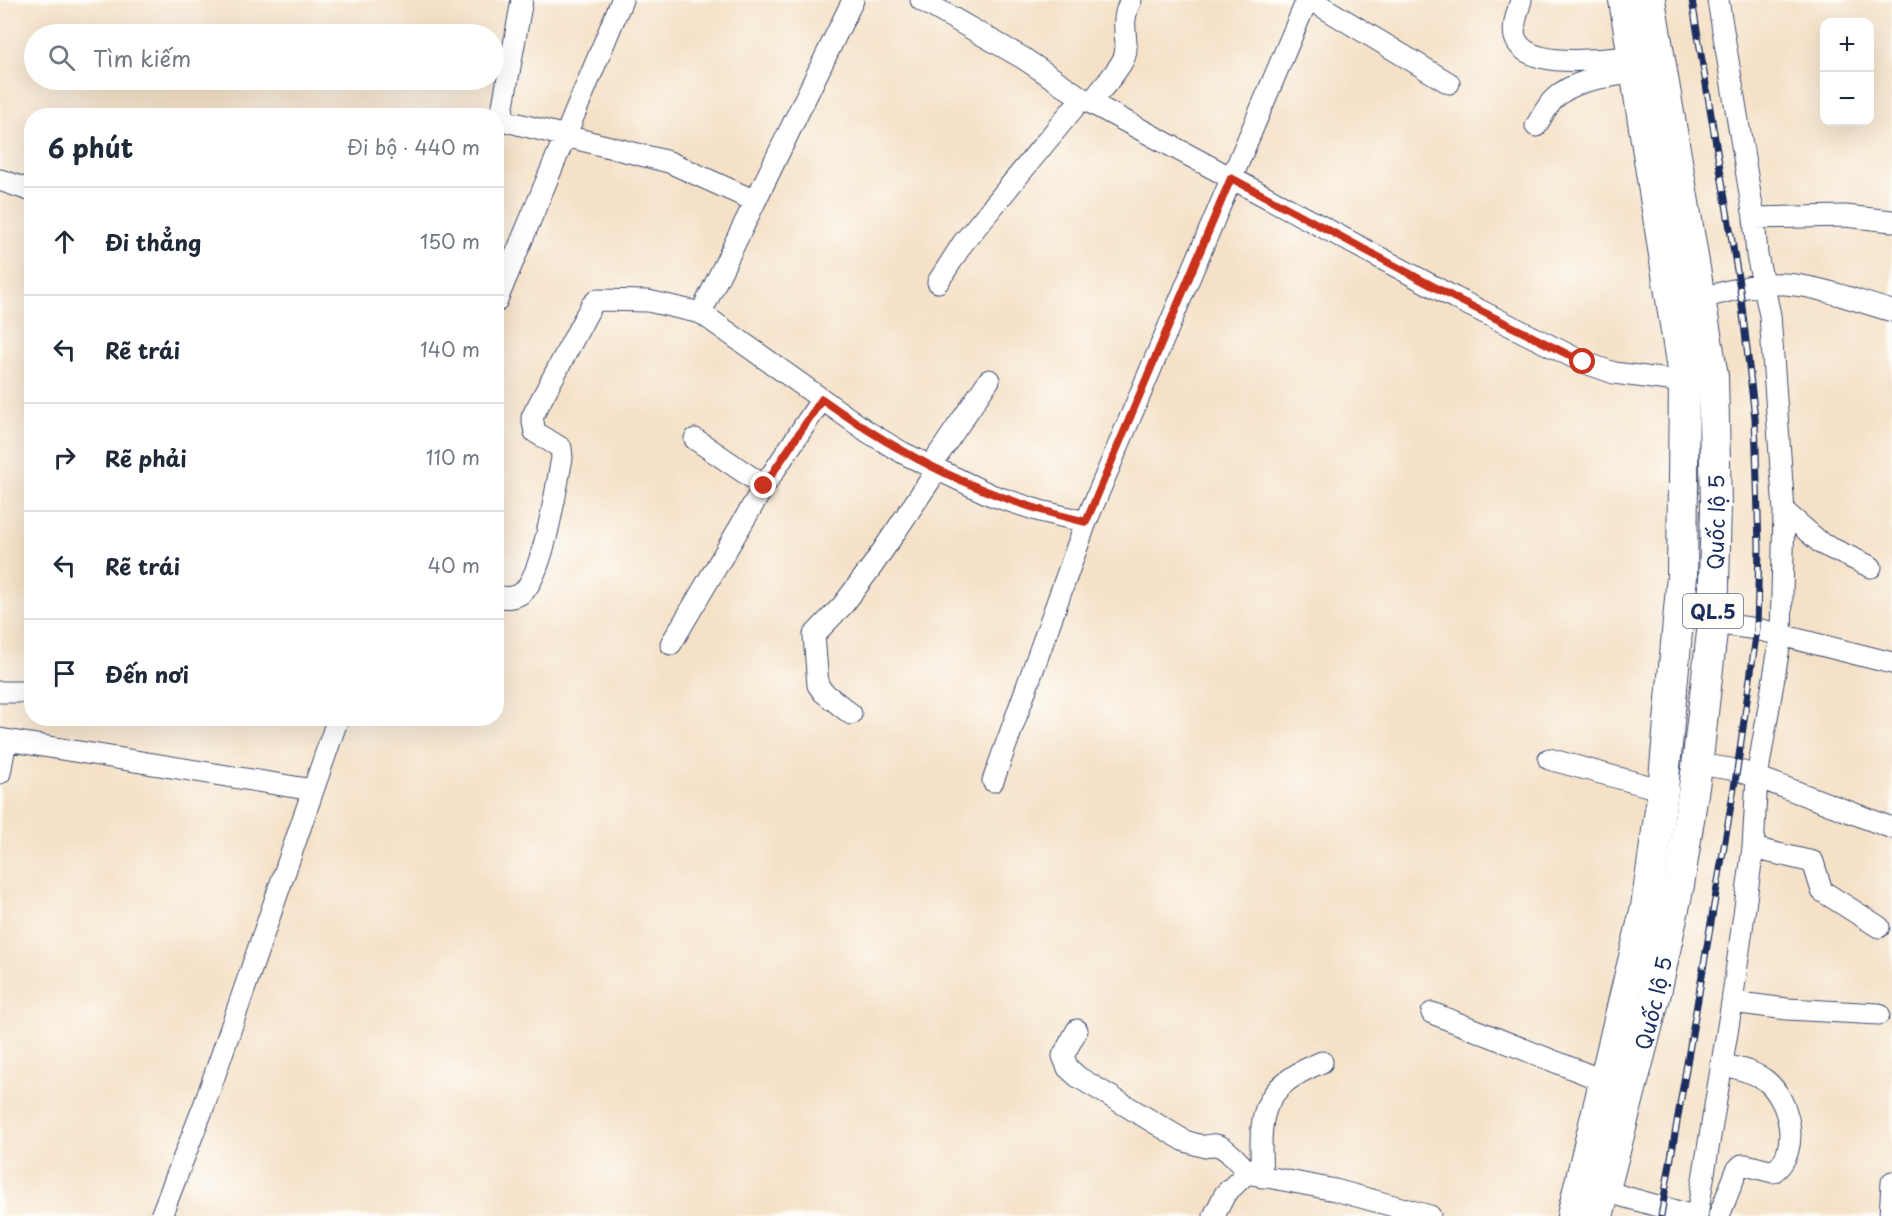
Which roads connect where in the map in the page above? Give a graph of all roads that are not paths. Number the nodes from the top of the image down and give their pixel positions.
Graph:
1 (522, 0) edge
2 (622, 0) edge
3 (853, 0) edge
4 (921, 0) edge
5 (1131, 0) edge
6 (1309, 0) edge
7 (1521, 0) edge
8 (1624, 0) edge
9 (1650, 0) edge
10 (1718, 0) edge
11 (1635, 65) junction
12 (1449, 83) dead end
13 (1086, 100) junction
14 (504, 108) edge
15 (504, 118) edge
16 (1536, 126) dead end
17 (564, 134) junction
18 (1231, 178) junction
19 (0, 180) edge
20 (24, 188) edge
21 (755, 201) junction
22 (1754, 218) junction
23 (1892, 221) edge
24 (504, 282) edge
25 (938, 282) dead end
26 (1763, 285) junction
27 (1701, 298) junction
28 (1892, 311) edge
29 (701, 313) junction
30 (989, 380) dead end
31 (1684, 382) junction
32 (822, 399) junction
33 (695, 439) dead end
34 (933, 468) junction
35 (764, 486) junction
36 (1784, 511) junction
37 (1086, 522) junction
38 (1871, 567) dead end
39 (504, 596) edge
40 (1713, 622) junction
41 (1781, 636) junction
42 (671, 644) dead end
43 (1892, 663) edge
44 (0, 692) edge
45 (24, 692) edge
46 (851, 714) dead end
47 (335, 726) edge
48 (3, 740) edge
49 (1550, 759) dead end
50 (1697, 764) junction
51 (0, 773) edge
52 (1757, 777) junction
53 (993, 781) dead end
54 (314, 790) junction
55 (1663, 790) junction
56 (1892, 828) edge
57 (1753, 848) junction
58 (1879, 927) dead end
59 (1732, 1002) junction
60 (1432, 1013) dead end
61 (1879, 1014) dead end
62 (1077, 1030) dead end
63 (1322, 1062) dead end
64 (1721, 1064) junction
65 (1604, 1081) junction
66 (1255, 1174) junction
67 (1892, 1182) edge
68 (1601, 1203) edge
69 (1688, 1215) edge
70 (161, 1216) edge
71 (1215, 1216) edge
72 (1430, 1216) edge
73 (1572, 1216) edge
74 (1719, 1216) edge
75 (1890, 1216) edge

1 - 14 street
2 - 17 street
3 - 21 street
4 - 13 street
5 - 13 street
6 - 12 street
6 - 18 street
7 - 11 street
8 - 11 highway, Quốc lộ 5 / QL.5
9 - 27 highway, Quốc lộ 5 / QL.5
10 - 22 street
11 - 16 street
11 - 31 highway, Quốc lộ 5 / QL.5
13 - 18 street
13 - 25 street
15 - 17 street
17 - 21 street
17 - 24 street
18 - 31 street
18 - 37 street
19 - 20 street
21 - 29 street
22 - 23 street
22 - 26 street
26 - 27 street
26 - 28 street
26 - 36 street
27 - 40 highway, Quốc lộ 5 / QL.5
29 - 32 street
29 - 39 street
30 - 34 street
31 - 55 highway, Quốc lộ 5 / QL.5
32 - 34 street
32 - 35 street
33 - 35 street
34 - 37 street
34 - 46 street
35 - 42 street
36 - 38 street
36 - 41 street
37 - 53 street
40 - 41 street
40 - 50 highway, Quốc lộ 5 / QL.5
41 - 43 street
41 - 52 street
44 - 45 street
47 - 54 street
48 - 51 street
48 - 54 street
49 - 55 street
50 - 52 street
50 - 68 highway, Quốc lộ 5 / QL.5
52 - 56 street
52 - 57 street
54 - 70 street
55 - 65 highway, Quốc lộ 5 / QL.5
57 - 58 street
57 - 59 street
59 - 61 street
59 - 64 street
60 - 65 street
62 - 66 street
63 - 66 street
64 - 69 street
64 - 74 street
65 - 73 highway, Quốc lộ 5 / QL.5
66 - 71 street
66 - 72 street
67 - 75 street
68 - 69 street

